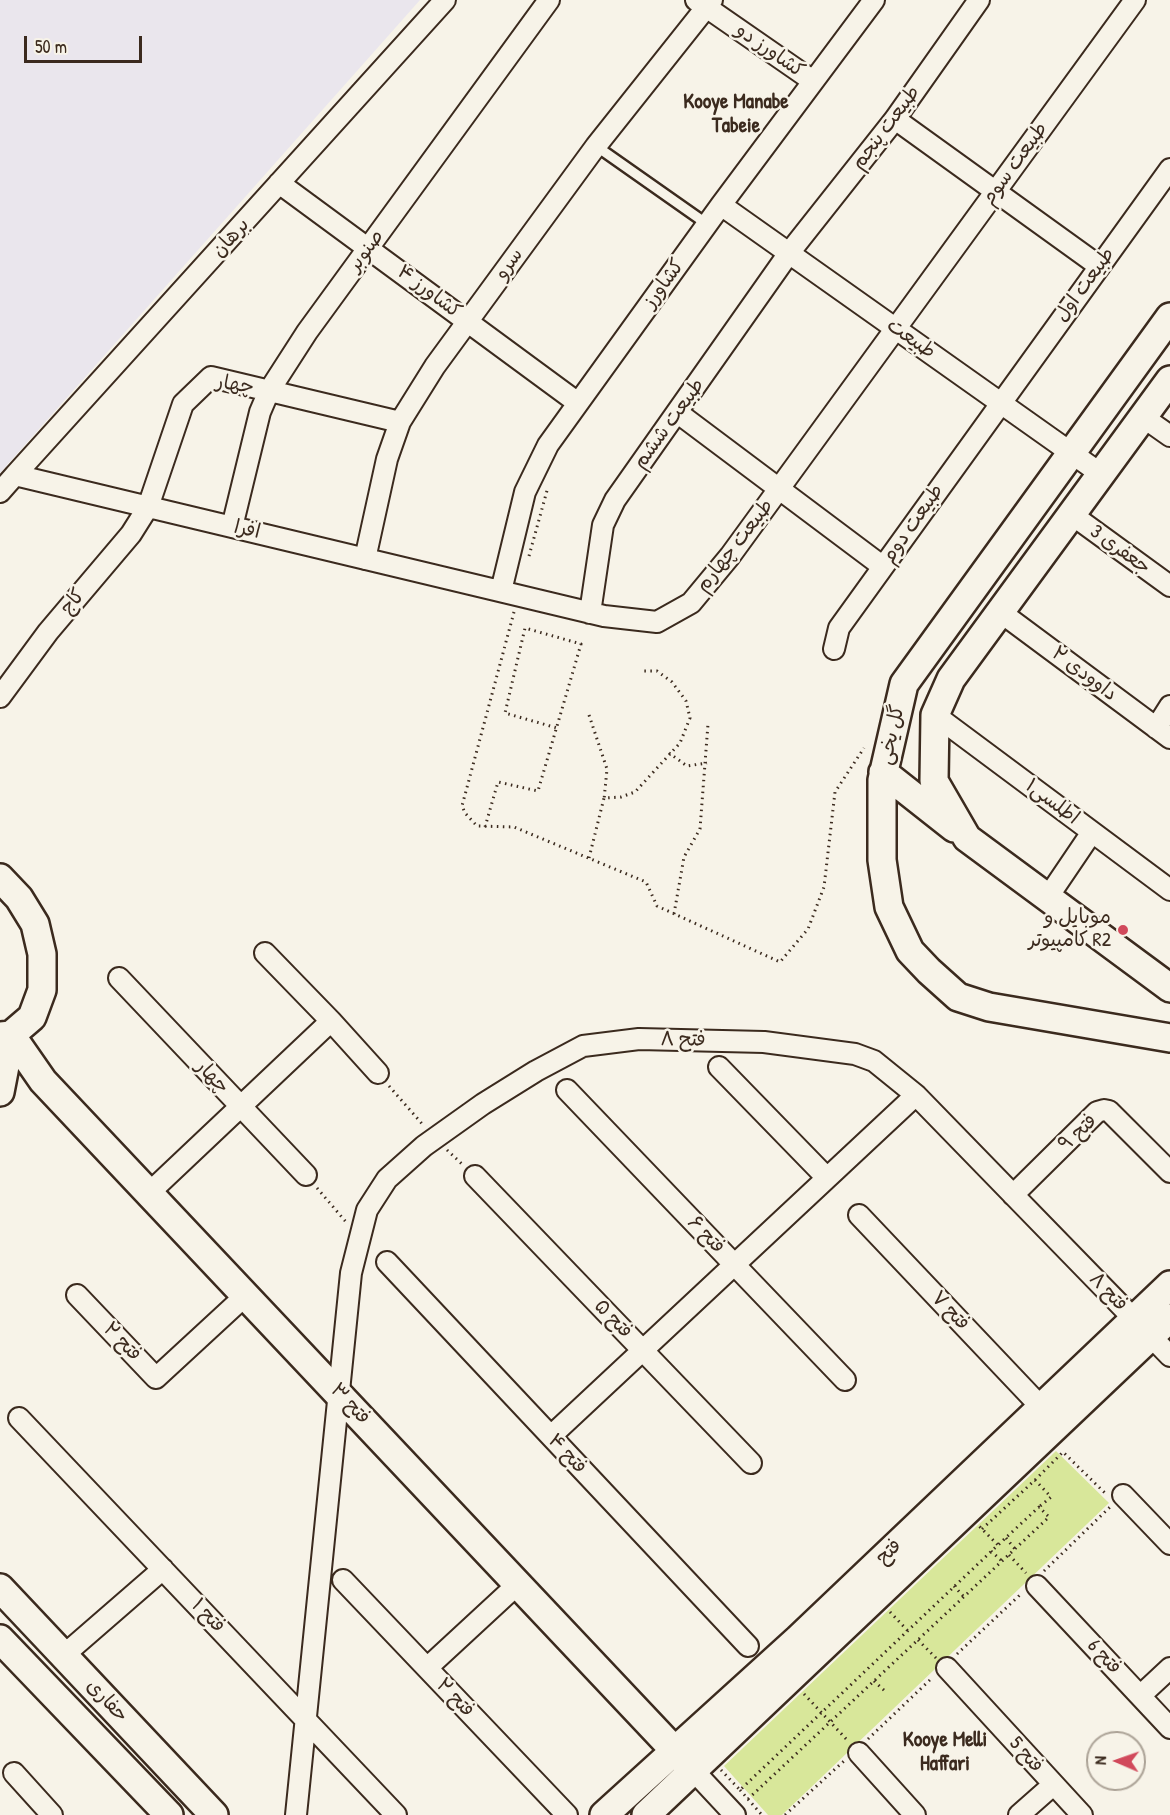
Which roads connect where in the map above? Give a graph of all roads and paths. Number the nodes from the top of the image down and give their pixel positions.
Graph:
1 (445, 0) edge
2 (549, 0) edge
3 (874, 0) edge
4 (979, 0) edge
5 (1135, 0) edge
6 (704, 2) edge
7 (813, 81) junction
8 (895, 119) junction
9 (596, 146) junction
10 (1170, 169) edge
11 (279, 183) junction
12 (995, 190) junction
13 (721, 205) junction
14 (707, 224) junction
15 (369, 247) junction
16 (789, 253) junction
17 (1099, 266) junction
18 (1170, 317) edge
19 (467, 321) junction
20 (894, 328) junction
21 (1170, 380) edge
22 (269, 391) junction
23 (999, 402) junction
24 (578, 404) junction
25 (678, 413) junction
26 (1143, 417) junction
27 (400, 422) junction
28 (1170, 436) edge
29 (1071, 453) junction
30 (1101, 474) junction
31 (15, 475) junction
32 (549, 485) dead end
33 (779, 488) junction
34 (0, 492) edge
35 (148, 507) junction
36 (1071, 514) junction
37 (232, 527) junction
38 (365, 559) junction
39 (528, 561) dead end
40 (882, 567) junction
41 (1170, 586) edge
42 (510, 593) junction
43 (999, 611) junction
44 (590, 613) junction
45 (834, 649) dead end
46 (641, 670) dead end
47 (0, 697) edge
48 (1170, 706) edge
49 (589, 715) dead end
50 (935, 715) junction
51 (708, 724) dead end
52 (557, 728) junction
53 (1163, 733) edge
54 (864, 748) dead end
55 (669, 753) junction
56 (706, 763) junction
57 (883, 772) junction
58 (603, 802) junction
59 (485, 827) junction
60 (1092, 832) junction
61 (967, 838) junction
62 (589, 858) junction
63 (0, 878) edge
64 (1170, 890) edge
65 (1048, 897) junction
66 (674, 914) junction
67 (265, 953) dead end
68 (119, 978) dead end
69 (1170, 988) edge
70 (332, 1021) junction
71 (5, 1036) edge
72 (1170, 1038) edge
73 (719, 1067) dead end
74 (378, 1073) dead end
75 (567, 1090) dead end
76 (0, 1092) edge
77 (916, 1095) junction
78 (241, 1107) junction
79 (1170, 1172) edge
80 (306, 1175) dead end
81 (475, 1176) dead end
82 (827, 1178) junction
83 (148, 1194) junction
84 (1013, 1195) junction
85 (859, 1215) dead end
86 (387, 1262) dead end
87 (734, 1264) junction
88 (1170, 1285) edge
89 (77, 1295) dead end
90 (246, 1295) junction
91 (1152, 1324) edge
92 (642, 1350) junction
93 (1170, 1356) edge
94 (845, 1380) dead end
95 (338, 1391) junction
96 (1041, 1407) junction
97 (19, 1418) dead end
98 (551, 1436) junction
99 (751, 1463) dead end
100 (1035, 1480) junction
101 (1122, 1495) dead end
102 (1039, 1507) junction
103 (974, 1520) junction
104 (1006, 1538) junction
105 (1170, 1544) edge
106 (998, 1545) junction
107 (1015, 1549) junction
108 (991, 1551) junction
109 (1009, 1555) junction
110 (1002, 1561) junction
111 (163, 1569) junction
112 (343, 1580) dead end
113 (519, 1583) junction
114 (1035, 1584) junction
115 (954, 1586) junction
116 (0, 1588) edge
117 (964, 1597) junction
118 (885, 1607) dead end
119 (908, 1630) junction
120 (0, 1639) edge
121 (918, 1640) junction
122 (748, 1646) dead end
123 (64, 1655) junction
124 (946, 1667) junction
125 (427, 1668) junction
126 (1170, 1668) edge
127 (874, 1681) junction
128 (799, 1688) dead end
129 (886, 1692) dead end
130 (1140, 1696) junction
131 (821, 1713) junction
132 (306, 1719) junction
133 (830, 1722) junction
134 (1170, 1728) edge
135 (676, 1749) junction
136 (858, 1751) junction
137 (705, 1768) junction
138 (14, 1773) dead end
139 (1053, 1785) junction
140 (740, 1790) junction
141 (748, 1799) junction
142 (52, 1815) edge
143 (169, 1815) edge
144 (214, 1815) edge
145 (296, 1815) edge
146 (396, 1815) edge
147 (567, 1815) edge
148 (604, 1815) edge
149 (646, 1815) edge
150 (735, 1815) edge
151 (762, 1815) edge
152 (785, 1815) edge
153 (915, 1815) edge
154 (1019, 1815) edge
155 (1082, 1815) edge

1 - 11 street, برهان
2 - 15 street, صنوبر
3 - 7 street, کشاورز
4 - 8 street, طبیعت پنجم
5 - 12 street, طبیعت سوم
6 - 7 street, کشاورز دو
6 - 9 street, سرو
7 - 13 street, کشاورز
8 - 12 street
8 - 16 street, طبیعت پنجم
9 - 14 lane
9 - 19 street, سرو
10 - 17 street, طبیعت اول
11 - 15 street, کشاورز ۴
11 - 31 street, برهان
12 - 17 street
12 - 20 street, طبیعت سوم
13 - 14 street, کشاورز
13 - 16 street, طبیعت
14 - 24 street, کشاورز
15 - 19 street, کشاورز ۴
15 - 22 street, صنوبر
16 - 20 street, طبیعت
16 - 25 street, طبیعت ششم
17 - 23 street, طبیعت اول
18 - 29 street, گل یخی
19 - 24 street, کشاورز ۴
19 - 27 street, سرو
20 - 23 street, طبیعت
20 - 33 street, طبیعت چهارم
21 - 26 street, گل یخی
22 - 27 street, چهار
22 - 35 street, چهار
22 - 37 street, صنوبر
23 - 29 street, طبیعت
23 - 40 street, طبیعت دوم
24 - 42 street, کشاورز
25 - 33 street
25 - 44 street, طبیعت ششم
26 - 28 street
26 - 30 street, گل یخی
27 - 38 street, سرو
29 - 30 street, طبیعت
29 - 57 street, گل یخی
30 - 36 street, گل یخی
31 - 34 street
31 - 35 street, افرا
32 - 39 path
33 - 40 street
33 - 44 street, طبیعت چهارم
35 - 37 street, افرا
35 - 47 street, کاج
36 - 41 street, 3 جعفری
36 - 43 street, گل یخی
37 - 38 street, افرا
38 - 42 street, افرا
40 - 45 street, طبیعت دوم
42 - 44 street, طبیعت چهارم
42 - 59 path
43 - 50 street, گل یخی
43 - 53 street, داوودی ۲
46 - 55 path
48 - 53 street
49 - 58 path
50 - 60 street, اطلسی۱
50 - 61 street, گل یخی
51 - 56 path
52 - 52 path
52 - 59 path
54 - 66 path
55 - 56 path
55 - 58 path
56 - 66 path
57 - 61 street
57 - 72 street, گل یخی
58 - 62 path
59 - 62 path
60 - 64 street, اطلسی۱
60 - 65 street
61 - 65 street, گل یخی
62 - 66 path
63 - 71 street
65 - 69 street, گل یخی
67 - 70 street
68 - 78 street, چهار
70 - 74 street
70 - 78 street
71 - 76 street
71 - 83 street, فتح ۳
73 - 82 street
75 - 87 street, فتح ۶
77 - 82 street
77 - 84 street, فتح ۸
77 - 95 street, فتح ۸
78 - 80 street, چهار
78 - 83 street
79 - 84 street, فتح ۹
81 - 92 street, فتح ۵
82 - 87 street
83 - 90 street, فتح ۳
84 - 91 street, فتح ۸
85 - 96 street, فتح ۷
86 - 98 street, فتح ۴
87 - 92 street
87 - 94 street, فتح ۶
88 - 91 street, فتح
89 - 90 street, فتح ۲
90 - 95 street, فتح ۳
91 - 93 street, فتح ۸
91 - 96 street, فتح
91 - 103 street, فتح
92 - 98 street
92 - 99 street, فتح ۵
95 - 113 street, فتح ۳
95 - 132 street, فتح ۸
96 - 135 street, فتح
97 - 111 street, فتح ۱
98 - 122 street, فتح ۴
100 - 102 path
100 - 103 path
100 - 114 path
101 - 105 street
102 - 104 path
102 - 107 path
103 - 106 path
103 - 137 street, فتح
104 - 106 path
104 - 107 path
106 - 108 path
107 - 109 path
108 - 110 path
108 - 115 path
109 - 110 path
109 - 114 path
110 - 117 path
111 - 123 street
111 - 132 street, فتح ۱
112 - 125 street, فتح ۲
113 - 125 street
113 - 135 street, فتح ۳
114 - 124 path
114 - 130 street, فتح 6
115 - 117 path
115 - 119 path
116 - 123 street, حفاری
117 - 121 path
118 - 119 path
119 - 131 path
120 - 143 street, حفاری
121 - 124 path
121 - 127 path
123 - 144 street, حفاری
124 - 136 path
124 - 139 street, فتح 5
125 - 147 street, فتح ۲
126 - 130 street
127 - 129 path
127 - 133 path
128 - 131 path
130 - 134 street, فتح 6
131 - 133 path
131 - 140 path
132 - 145 street, فتح ۸
132 - 146 street, فتح ۱
133 - 136 path
133 - 141 path
135 - 137 street, فتح ۳
135 - 148 street, فتح
136 - 152 path
136 - 153 street
137 - 140 path
137 - 149 street, فتح
137 - 150 street
138 - 142 street
139 - 154 street
139 - 155 street, فتح 5
140 - 141 path
141 - 151 path

